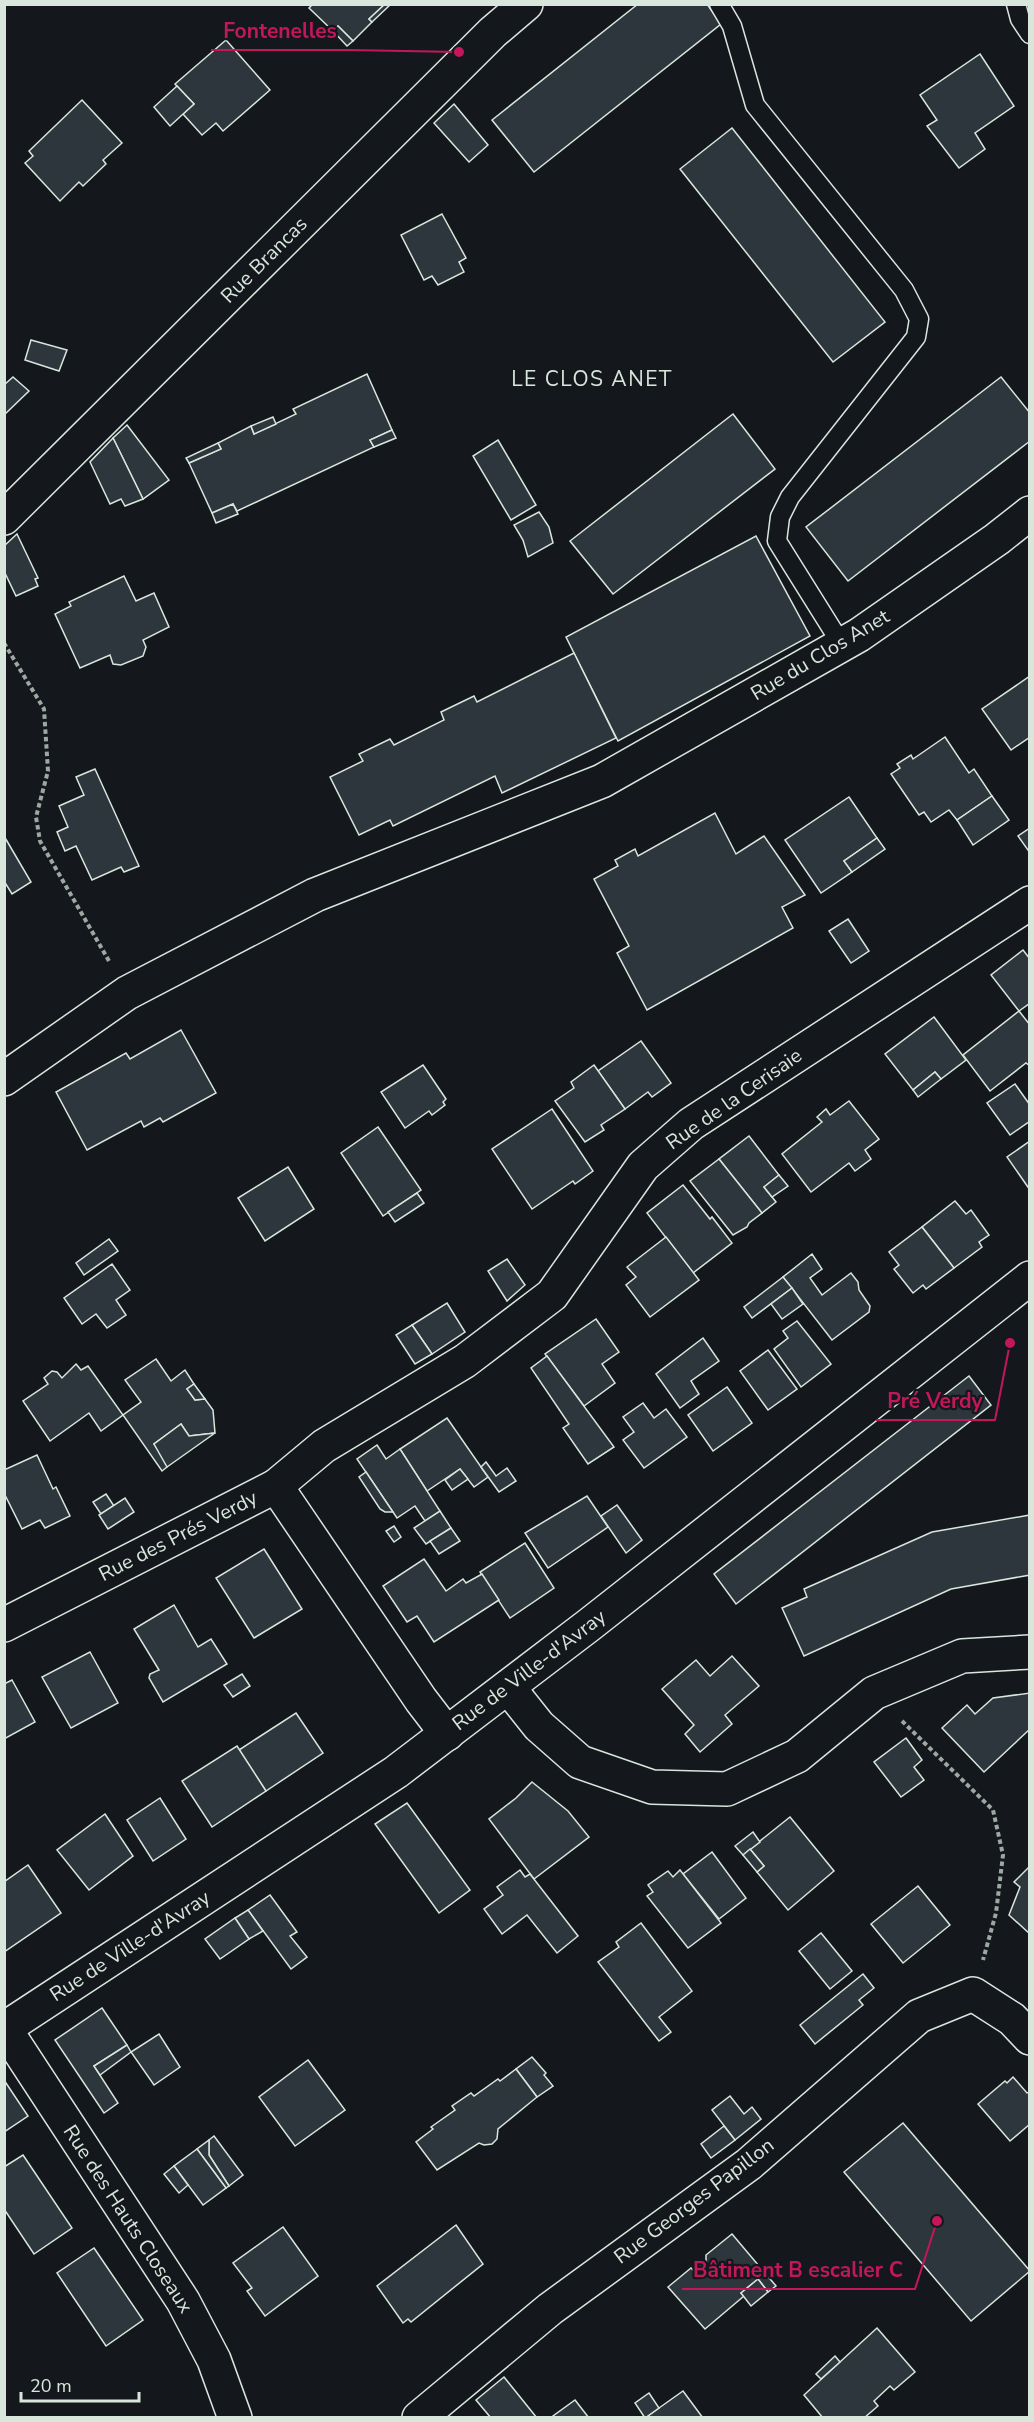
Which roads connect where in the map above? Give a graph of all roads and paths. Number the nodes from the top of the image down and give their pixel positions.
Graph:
1 (526, 4) edge
2 (719, 4) edge
3 (1017, 4) edge
4 (1029, 34) edge
5 (1029, 513) edge
6 (4, 518) edge
7 (4, 643) edge
8 (842, 645) junction
9 (1029, 903) edge
10 (127, 993) junction
11 (4, 1079) edge
12 (1029, 1278) edge
13 (276, 1486) junction
14 (4, 1625) edge
15 (1029, 1652) edge
16 (508, 1687) junction
17 (874, 1693) junction
18 (447, 1734) junction
19 (973, 1994) junction
20 (5, 2029) edge
21 (1029, 2038) edge
22 (235, 2418) edge
23 (419, 2418) edge

1 - 6 street, Rue Brancas
2 - 8 lane
3 - 4 lane
5 - 8 street, Rue du Clos Anet
7 - 10 path
8 - 10 street, Rue du Clos Anet
9 - 13 street, Rue de la Cerisaie
10 - 11 street, Rue du Clos Anet
12 - 16 street, Rue de Ville-d'Avray
13 - 14 street, Rue des Prés Verdy
13 - 18 street, Rue des Prés Verdy
15 - 17 street
16 - 17 street
16 - 18 street, Rue de Ville-d'Avray
17 - 19 path
18 - 20 street, Rue de Ville-d'Avray
19 - 21 street
19 - 23 street, Rue Georges Papillon
20 - 22 street, Rue des Hauts Closeaux

